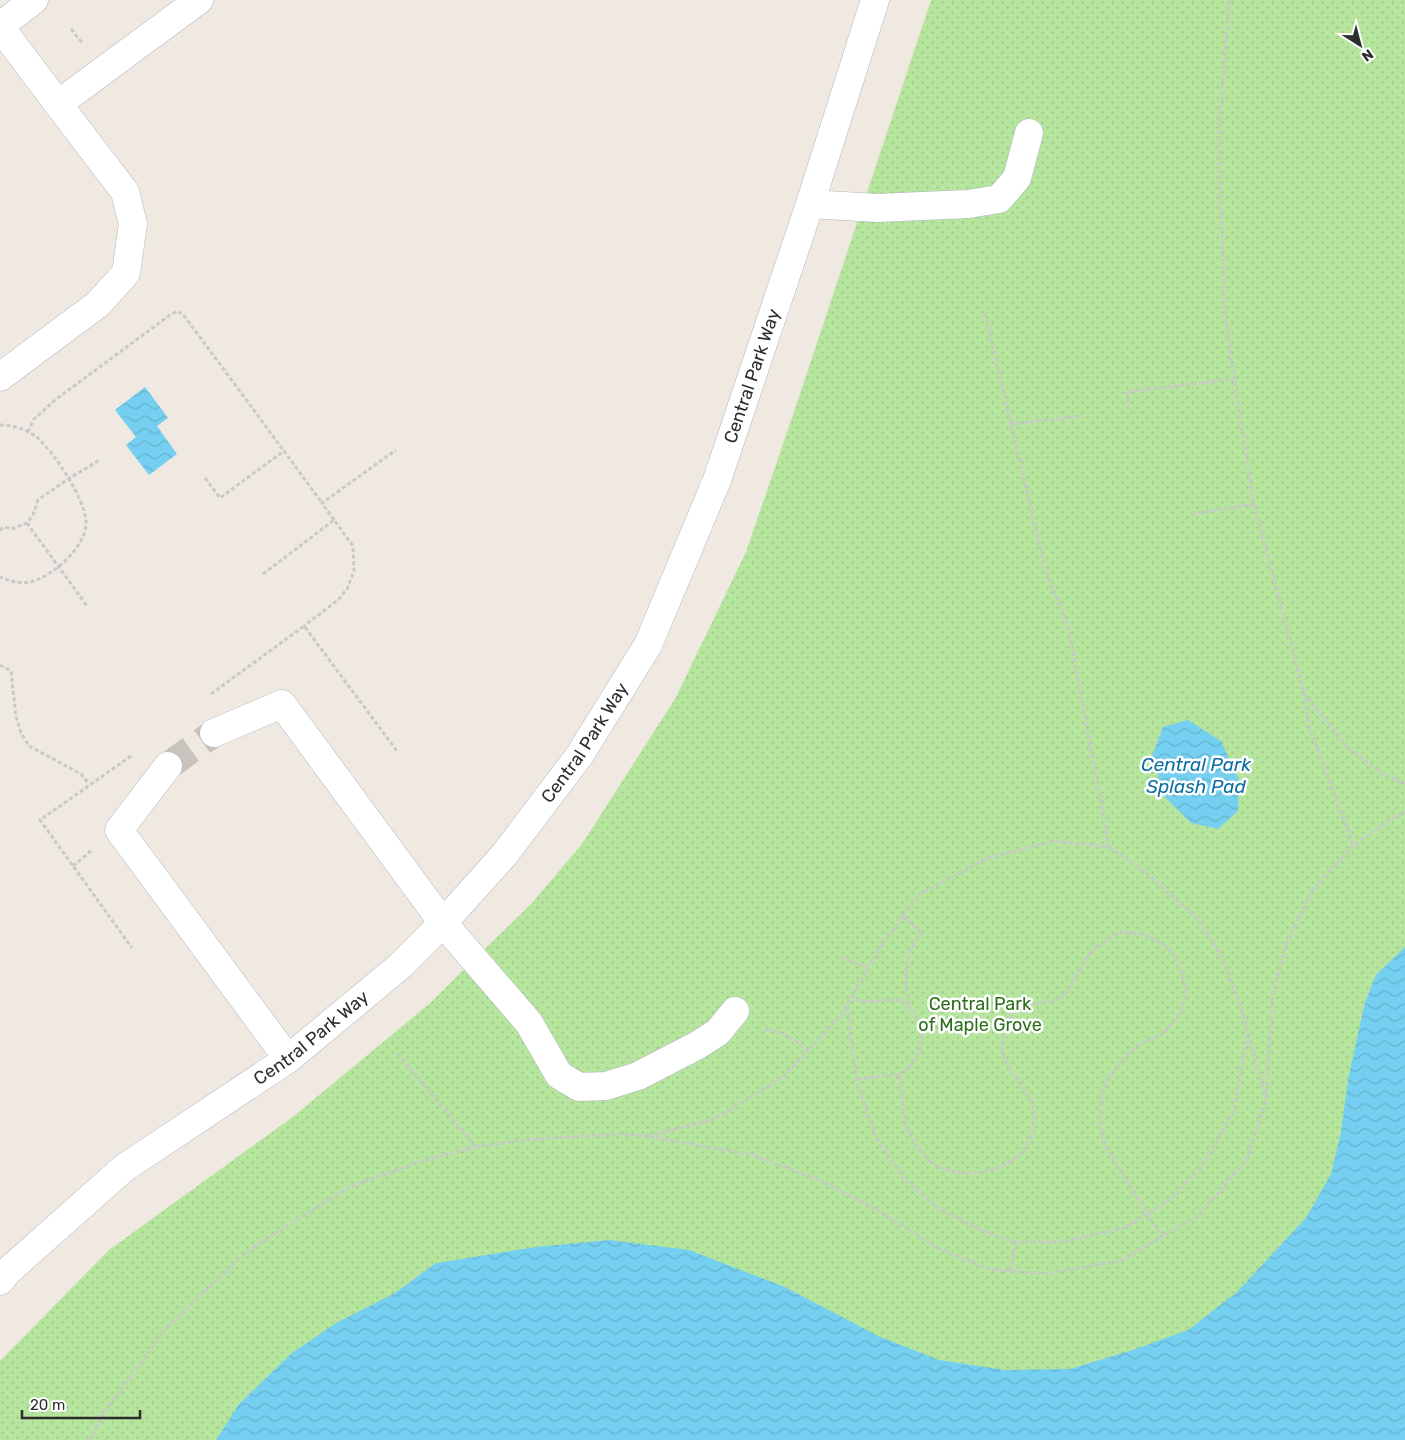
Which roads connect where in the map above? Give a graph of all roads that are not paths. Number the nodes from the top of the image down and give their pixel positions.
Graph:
1 (34, 0) edge
2 (199, 0) edge
3 (875, 0) edge
4 (0, 26) edge
5 (58, 104) junction
6 (1028, 133) dead end
7 (810, 204) junction
8 (0, 377) edge
9 (214, 732) tunnel mouth
10 (168, 766) tunnel mouth
11 (443, 923) junction
12 (733, 1014) road end
13 (288, 1059) junction
14 (0, 1281) edge

1 - 4 street
2 - 5 street
3 - 7 street, Central Park Way
4 - 5 street
5 - 8 street
6 - 7 street
7 - 11 street, Central Park Way
9 - 11 street
10 - 13 street
11 - 12 street
11 - 13 street, Central Park Way
13 - 14 street, Central Park Way

